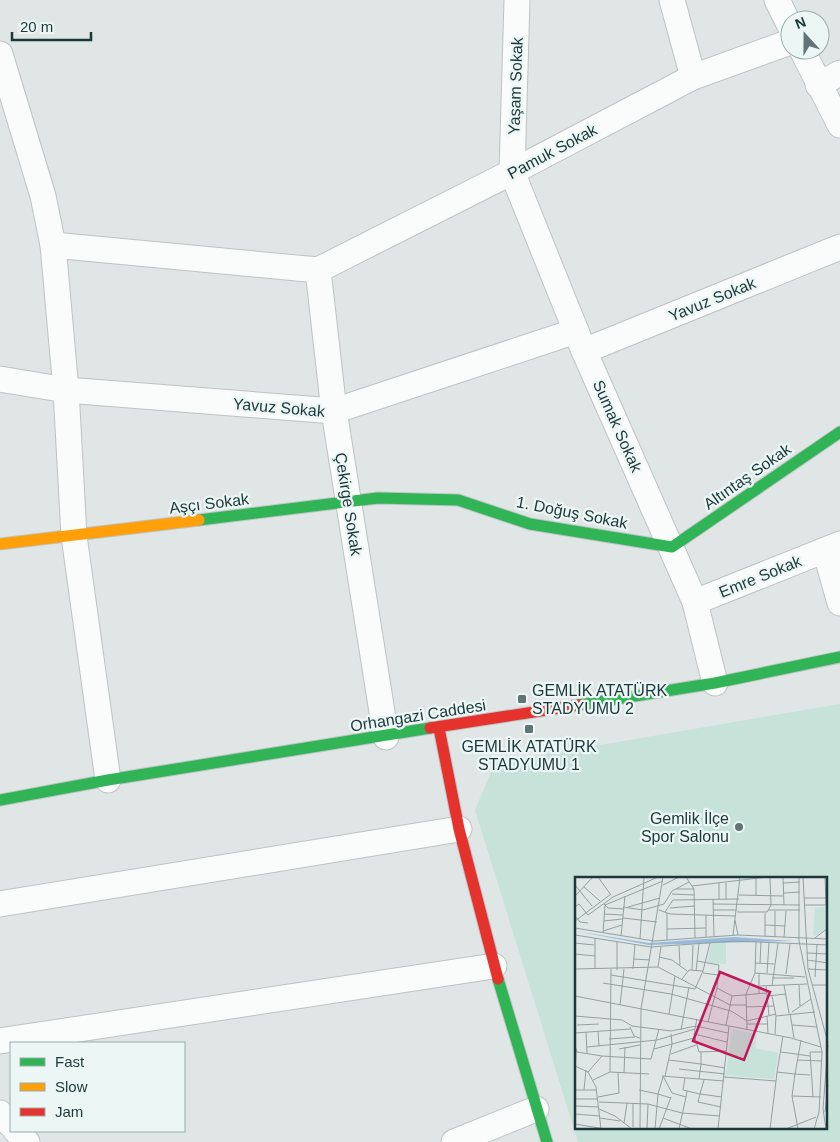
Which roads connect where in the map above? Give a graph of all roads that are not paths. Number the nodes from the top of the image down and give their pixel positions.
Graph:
1 (517, 0) edge
2 (672, 0) edge
3 (780, 46) edge
4 (0, 54) edge
5 (807, 60) edge
6 (840, 73) edge
7 (693, 77) junction
8 (818, 85) junction
9 (840, 124) edge
10 (512, 172) junction
11 (53, 245) junction
12 (840, 247) edge
13 (318, 270) junction
14 (580, 341) junction
15 (0, 379) edge
16 (66, 390) junction
17 (334, 411) junction
18 (840, 432) edge
19 (348, 503) junction
20 (74, 536) junction
21 (0, 544) edge
22 (672, 547) junction
23 (832, 547) edge
24 (695, 602) junction
25 (840, 603) edge
26 (840, 657) edge
27 (715, 683) junction
28 (439, 728) junction
29 (386, 737) junction
30 (108, 780) junction
31 (0, 800) edge
32 (459, 829) junction
33 (0, 904) edge
34 (494, 966) junction
35 (0, 1041) edge
36 (536, 1109) junction
37 (0, 1113) edge
38 (10, 1124) edge
39 (17, 1132) edge
40 (27, 1142) edge
41 (454, 1142) edge
42 (547, 1142) edge

1 - 10 street, Yaşam Sokak
2 - 7 street
3 - 7 street, Pamuk Sokak
4 - 11 street
5 - 8 street
6 - 8 street
7 - 10 street, Pamuk Sokak
8 - 9 street
10 - 13 street, Pamuk Sokak
10 - 14 street, Sumak Sokak
11 - 13 street
11 - 16 street
12 - 14 street, Yavuz Sokak
13 - 17 street, Çekirge Sokak
14 - 17 street, Yavuz Sokak
14 - 22 street, Sumak Sokak
15 - 16 street, Yavuz Sokak
16 - 17 street, Yavuz Sokak
16 - 20 street
17 - 19 street, Çekirge Sokak
18 - 22 street, Altıntaş Sokak
19 - 20 street, Aşçı Sokak
19 - 22 street, 1. Doğuş Sokak
19 - 29 street, Çekirge Sokak
20 - 21 street, Aşçı Sokak
20 - 30 street
22 - 24 street, Sumak Sokak
23 - 24 street, Emre Sokak
23 - 25 street, Emre Sokak
24 - 27 street, Sumak Sokak
26 - 27 street, Orhangazi Caddesi
27 - 28 street, Orhangazi Caddesi
28 - 29 street, Orhangazi Caddesi
28 - 32 street
29 - 30 street, Orhangazi Caddesi
30 - 31 street, Orhangazi Caddesi
32 - 33 street
32 - 34 street
34 - 35 street
34 - 36 street
36 - 41 street
36 - 42 street
37 - 38 street
39 - 40 street

